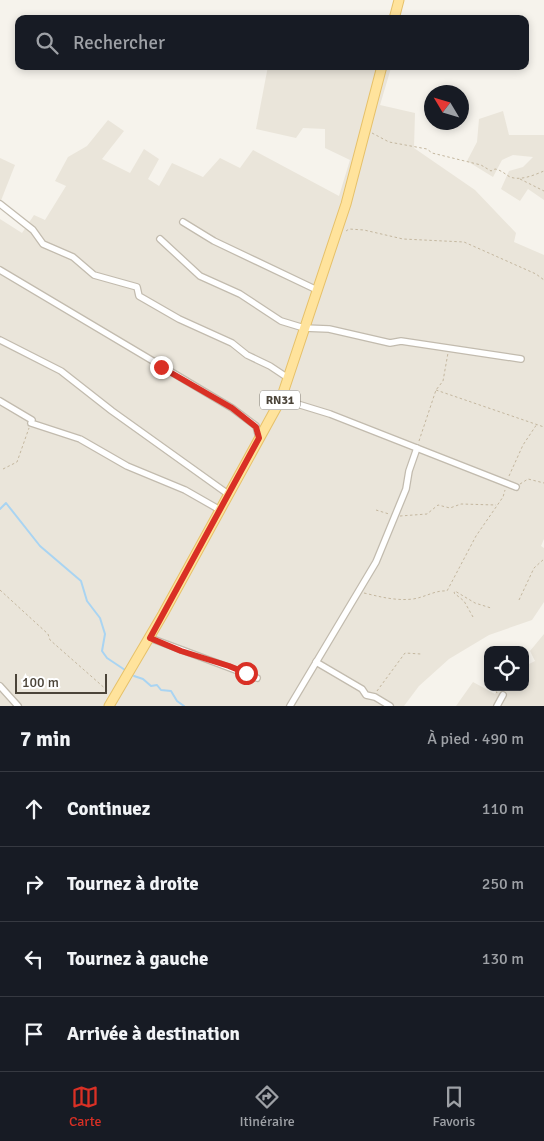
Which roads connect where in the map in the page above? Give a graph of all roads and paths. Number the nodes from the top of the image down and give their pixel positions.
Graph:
1 (399, 0) edge
2 (395, 15) edge
3 (381, 70) edge
4 (366, 130) junction
5 (544, 171) edge
6 (519, 178) junction
7 (544, 191) edge
8 (0, 204) edge
9 (183, 222) dead end
10 (334, 238) junction
11 (160, 239) dead end
12 (0, 270) edge
13 (544, 280) edge
14 (317, 290) junction
15 (304, 328) junction
16 (0, 340) edge
17 (449, 348) junction
18 (520, 359) dead end
19 (288, 378) junction
20 (436, 390) junction
21 (281, 399) junction
22 (0, 401) edge
23 (31, 423) junction
24 (537, 424) junction
25 (544, 427) edge
26 (259, 438) junction
27 (417, 448) junction
28 (4, 469) dead end
29 (507, 483) junction
30 (544, 483) edge
31 (516, 487) joint
32 (228, 494) junction
33 (498, 505) junction
34 (220, 510) junction
35 (376, 510) dead end
36 (396, 516) junction
37 (544, 559) edge
38 (450, 587) junction
39 (0, 590) edge
40 (358, 592) junction
41 (454, 593) junction
42 (519, 600) dead end
43 (492, 608) dead end
44 (473, 617) dead end
45 (150, 638) junction
46 (421, 654) dead end
47 (316, 662) junction
48 (257, 678) dead end
49 (0, 686) edge
50 (503, 695) dead end
51 (374, 696) junction
52 (112, 702) edge
53 (18, 706) edge
54 (290, 706) edge
55 (390, 706) edge
56 (497, 706) edge

1 - 2 main road
3 - 4 main road, RN31
4 - 6 path
4 - 10 main road, RN31
5 - 6 path
6 - 7 path
8 - 19 street
9 - 14 street
10 - 13 path
10 - 14 main road, RN31
11 - 15 street
12 - 26 street
14 - 15 main road, RN31
15 - 17 street
15 - 19 main road, RN31
16 - 32 street
17 - 18 street
17 - 20 path
19 - 21 main road, RN31
20 - 24 path
20 - 27 path
21 - 26 main road, RN31
21 - 27 street
22 - 23 street
23 - 28 path
23 - 34 street
24 - 25 path
24 - 29 path
26 - 32 main road, RN31
27 - 29 street
27 - 36 street
29 - 31 street
29 - 33 path
30 - 31 path
32 - 34 main road, RN31
33 - 36 path
33 - 38 path
34 - 45 main road, RN31
35 - 36 path
36 - 40 street
37 - 42 path
38 - 40 path
38 - 41 path
39 - 52 path
40 - 47 street
41 - 43 path
41 - 44 path
45 - 48 street
45 - 52 main road, RN31
46 - 51 path
47 - 51 street
47 - 54 street
49 - 53 street
50 - 56 street
51 - 55 street

